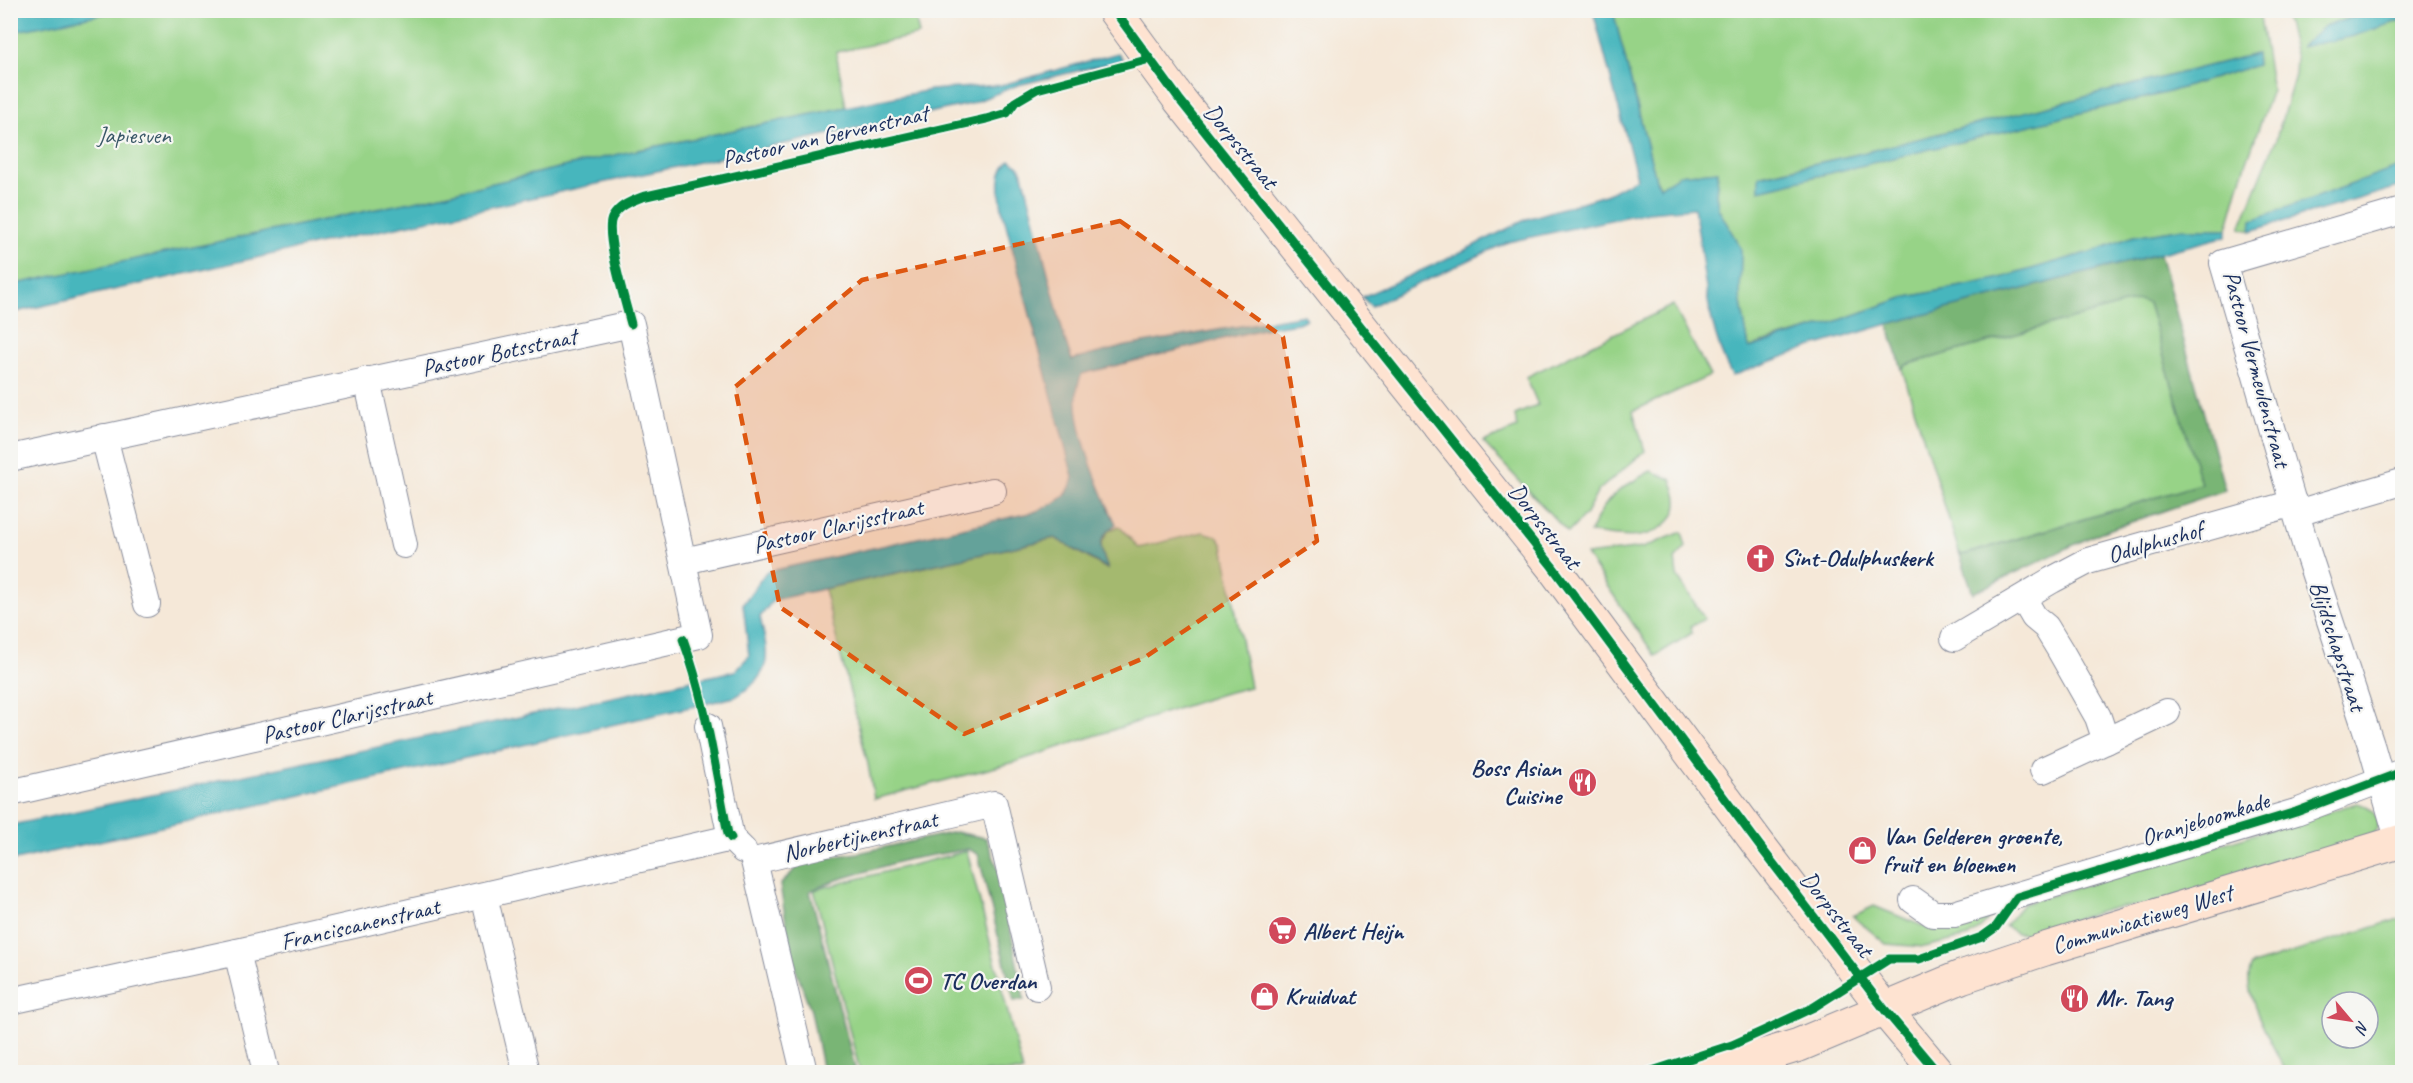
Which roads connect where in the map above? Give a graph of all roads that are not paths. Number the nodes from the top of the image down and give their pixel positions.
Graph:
1 (1114, 10) edge
2 (2403, 211) edge
3 (367, 380) junction
4 (105, 437) junction
5 (10, 458) edge
6 (2403, 482) edge
7 (993, 491) dead end
8 (2296, 508) junction
9 (404, 545) dead end
10 (684, 561) junction
11 (2023, 597) junction
12 (147, 604) dead end
13 (1954, 638) dead end
14 (2166, 712) dead end
15 (708, 726) dead end
16 (2106, 741) junction
17 (2043, 770) dead end
18 (2391, 776) edge
19 (10, 793) edge
20 (731, 838) junction
21 (2401, 841) edge
22 (754, 861) junction
23 (484, 896) junction
24 (1913, 900) dead end
25 (237, 952) junction
26 (1037, 987) dead end
27 (10, 1001) edge
28 (1886, 1010) junction
29 (266, 1072) edge
30 (526, 1072) edge
31 (804, 1072) edge
32 (1710, 1072) edge
33 (1936, 1072) edge

1 - 28 street, Dorpsstraat
2 - 8 street, Pastoor Vermeulenstraat
3 - 4 street, Pastoor Botsstraat
3 - 9 street
3 - 10 street, Pastoor Botsstraat
4 - 5 street, Pastoor Botsstraat
4 - 12 street
6 - 8 street, Odulphushof
7 - 10 street, Pastoor Clarijsstraat
8 - 11 street, Odulphushof
8 - 18 street, Blijdschapstraat
10 - 19 street, Pastoor Clarijsstraat
11 - 13 street, Odulphushof
11 - 16 street
14 - 16 street
15 - 20 street
16 - 17 street
18 - 21 street, Blijdschapstraat
18 - 24 street, Oranjeboomkade
20 - 22 street
20 - 23 street, Franciscanenstraat
21 - 28 street, Communicatieweg West
22 - 26 street, Norbertijnenstraat
22 - 31 street, Norbertijnenstraat
23 - 25 street, Franciscanenstraat
23 - 30 street
25 - 27 street, Franciscanenstraat
25 - 29 street
28 - 32 street, Communicatieweg West
28 - 33 street, Dorpsstraat

